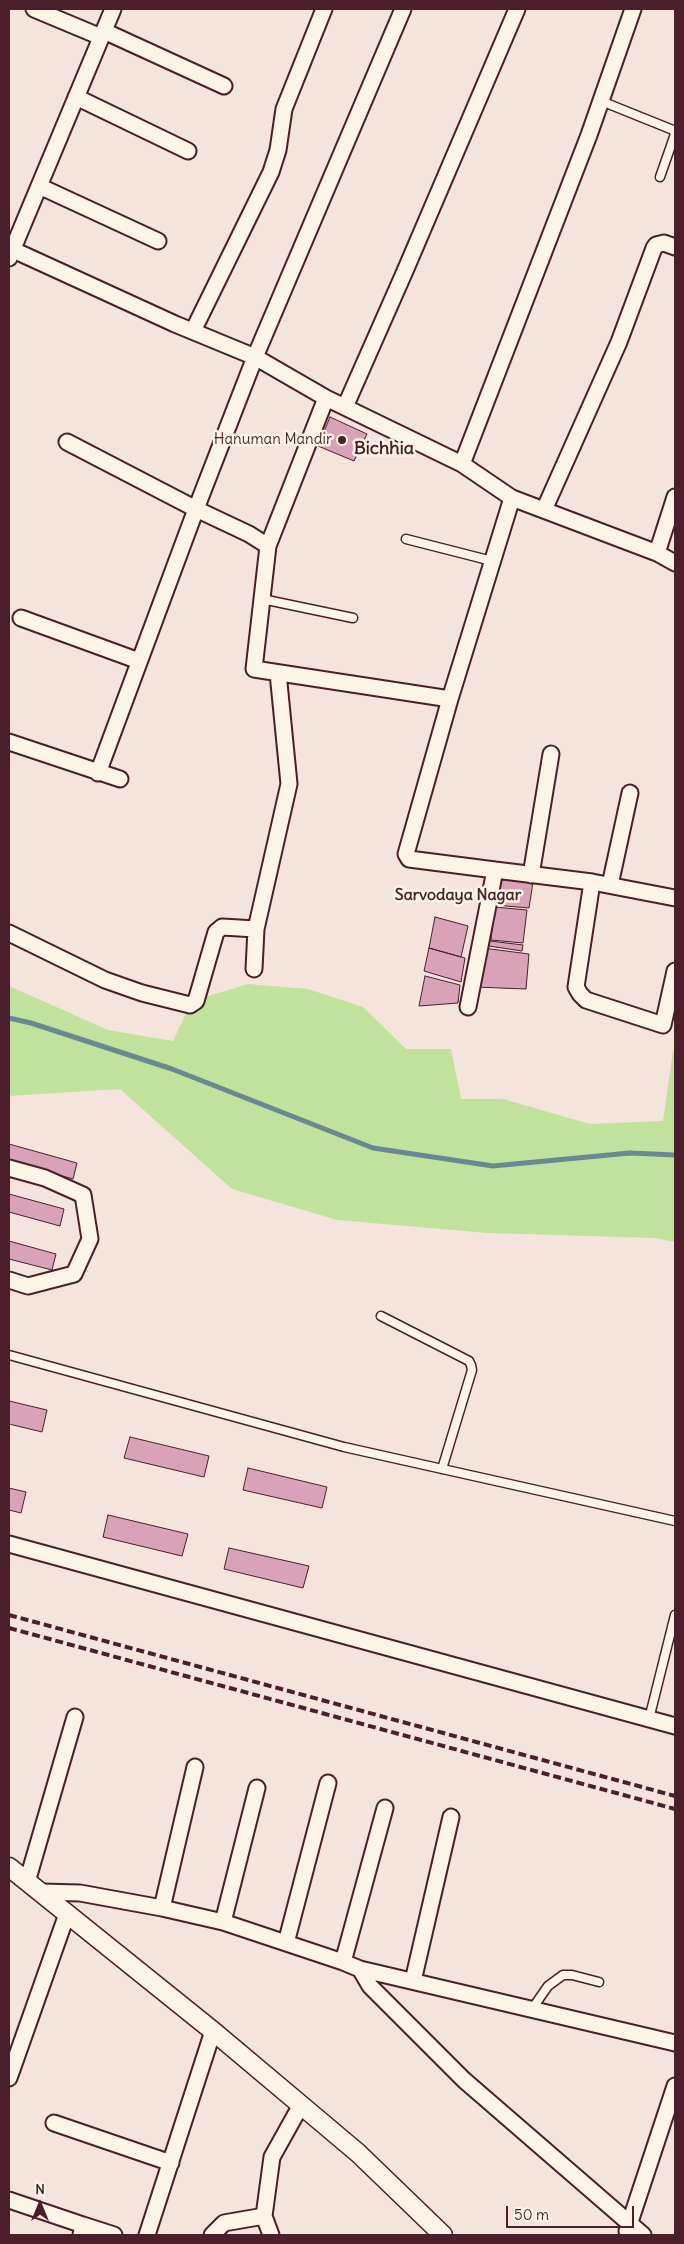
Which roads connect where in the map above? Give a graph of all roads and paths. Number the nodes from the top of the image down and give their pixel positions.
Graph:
1 (34, 9) edge
2 (113, 9) edge
3 (324, 9) edge
4 (403, 9) edge
5 (516, 9) edge
6 (633, 9) edge
7 (102, 34) junction
8 (224, 86) dead end
9 (76, 97) junction
10 (601, 101) junction
11 (188, 151) dead end
12 (660, 177) dead end
13 (39, 186) junction
14 (158, 241) dead end
15 (675, 247) edge
16 (10, 252) edge
17 (193, 331) junction
18 (256, 357) junction
19 (326, 398) junction
20 (345, 407) junction
21 (67, 442) dead end
22 (462, 464) junction
23 (675, 497) edge
24 (512, 498) junction
25 (196, 509) junction
26 (544, 510) junction
27 (406, 539) dead end
28 (268, 546) junction
29 (657, 554) junction
30 (492, 561) junction
31 (675, 563) edge
32 (262, 599) junction
33 (21, 618) dead end
34 (354, 618) dead end
35 (139, 661) junction
36 (278, 673) junction
37 (450, 699) junction
38 (9, 742) edge
39 (551, 754) dead end
40 (98, 773) junction
41 (120, 780) dead end
42 (630, 793) dead end
43 (495, 870) junction
44 (531, 874) junction
45 (592, 882) junction
46 (610, 885) junction
47 (675, 898) edge
48 (256, 929) junction
49 (9, 933) edge
50 (254, 969) dead end
51 (675, 971) edge
52 (468, 1007) dead end
53 (9, 1168) edge
54 (9, 1280) edge
55 (381, 1316) dead end
56 (9, 1355) edge
57 (442, 1469) junction
58 (675, 1521) edge
59 (9, 1544) edge
60 (675, 1614) edge
61 (75, 1717) dead end
62 (649, 1719) junction
63 (675, 1726) edge
64 (195, 1767) dead end
65 (328, 1783) dead end
66 (257, 1788) dead end
67 (386, 1808) dead end
68 (451, 1817) dead end
69 (9, 1867) edge
70 (34, 1887) junction
71 (162, 1908) junction
72 (67, 1914) junction
73 (223, 1922) junction
74 (286, 1943) junction
75 (343, 1962) junction
76 (360, 1969) junction
77 (413, 1981) junction
78 (599, 1982) dead end
79 (532, 2009) junction
80 (213, 2031) junction
81 (675, 2043) edge
82 (9, 2078) edge
83 (675, 2086) edge
84 (301, 2105) junction
85 (54, 2124) dead end
86 (171, 2163) junction
87 (9, 2200) edge
88 (264, 2216) junction
89 (82, 2230) edge
90 (627, 2230) edge
91 (114, 2235) edge
92 (147, 2235) edge
93 (212, 2235) edge
94 (271, 2235) edge
95 (443, 2235) edge
96 (643, 2235) edge

1 - 7 street
2 - 7 street
3 - 17 street
4 - 18 street
5 - 20 street
6 - 10 street
7 - 8 street
7 - 9 street
9 - 11 street
9 - 13 street
10 - 12 lane
10 - 22 street
13 - 14 street
13 - 16 street
15 - 26 street
16 - 17 street
17 - 18 street
18 - 19 street
18 - 25 street
19 - 20 street
19 - 28 street
20 - 22 street
21 - 25 street
22 - 24 street
23 - 29 street
24 - 26 street
24 - 30 street
25 - 28 street
25 - 35 street
26 - 29 street
27 - 30 lane
28 - 32 street
29 - 31 street
30 - 37 street
32 - 34 lane
32 - 36 street
33 - 35 street
35 - 40 street
36 - 37 street
36 - 48 street
37 - 43 street
38 - 40 street
39 - 44 street
40 - 41 street
42 - 46 street
43 - 44 street
43 - 52 street
44 - 45 street
45 - 46 street
45 - 51 street
46 - 47 street
48 - 49 street
48 - 50 street
53 - 54 street
55 - 57 lane
56 - 57 lane
57 - 58 lane
59 - 62 street
60 - 62 lane
61 - 70 street
62 - 63 street
64 - 71 street
65 - 74 street
66 - 73 street
67 - 75 street
68 - 77 street
69 - 70 street
70 - 71 street
70 - 72 street
71 - 73 street
72 - 80 street
72 - 82 street
73 - 74 street
74 - 75 street
75 - 76 street
76 - 77 street
76 - 90 street
77 - 79 street
78 - 79 lane
79 - 81 street
80 - 84 street
80 - 86 street
83 - 90 street
84 - 88 street
84 - 95 street
85 - 86 street
86 - 92 street
87 - 89 street
88 - 93 street
88 - 94 street
89 - 91 street
90 - 96 street

